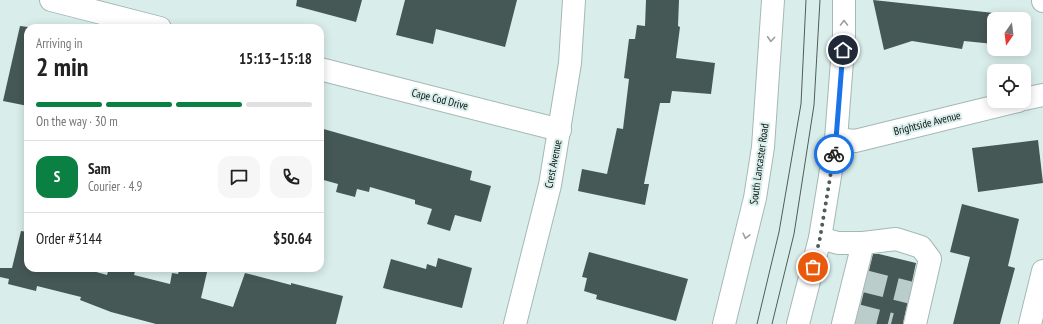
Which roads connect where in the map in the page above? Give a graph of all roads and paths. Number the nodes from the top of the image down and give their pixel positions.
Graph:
1 (51, 0) edge
2 (574, 0) edge
3 (773, 0) edge
4 (844, 0) edge
5 (144, 24) edge
6 (324, 70) edge
7 (1043, 95) edge
8 (1031, 98) edge
9 (989, 108) edge
10 (560, 130) junction
11 (836, 139) junction
12 (820, 238) junction
13 (863, 243) junction
14 (1043, 271) edge
15 (848, 317) edge
16 (515, 324) edge
17 (724, 324) edge
18 (798, 324) edge
19 (914, 324) edge
20 (1030, 324) edge

1 - 5 street
2 - 10 street, Crest Avenue
3 -> 17 street, South Lancaster Road
11 -> 4 street
6 - 10 street, Cape Cod Drive
7 - 8 street
9 - 11 street, Brightside Avenue
10 - 16 street, Crest Avenue
11 - 12 street
12 - 13 street
12 - 18 street
13 - 15 street
13 - 19 street
14 - 20 street

